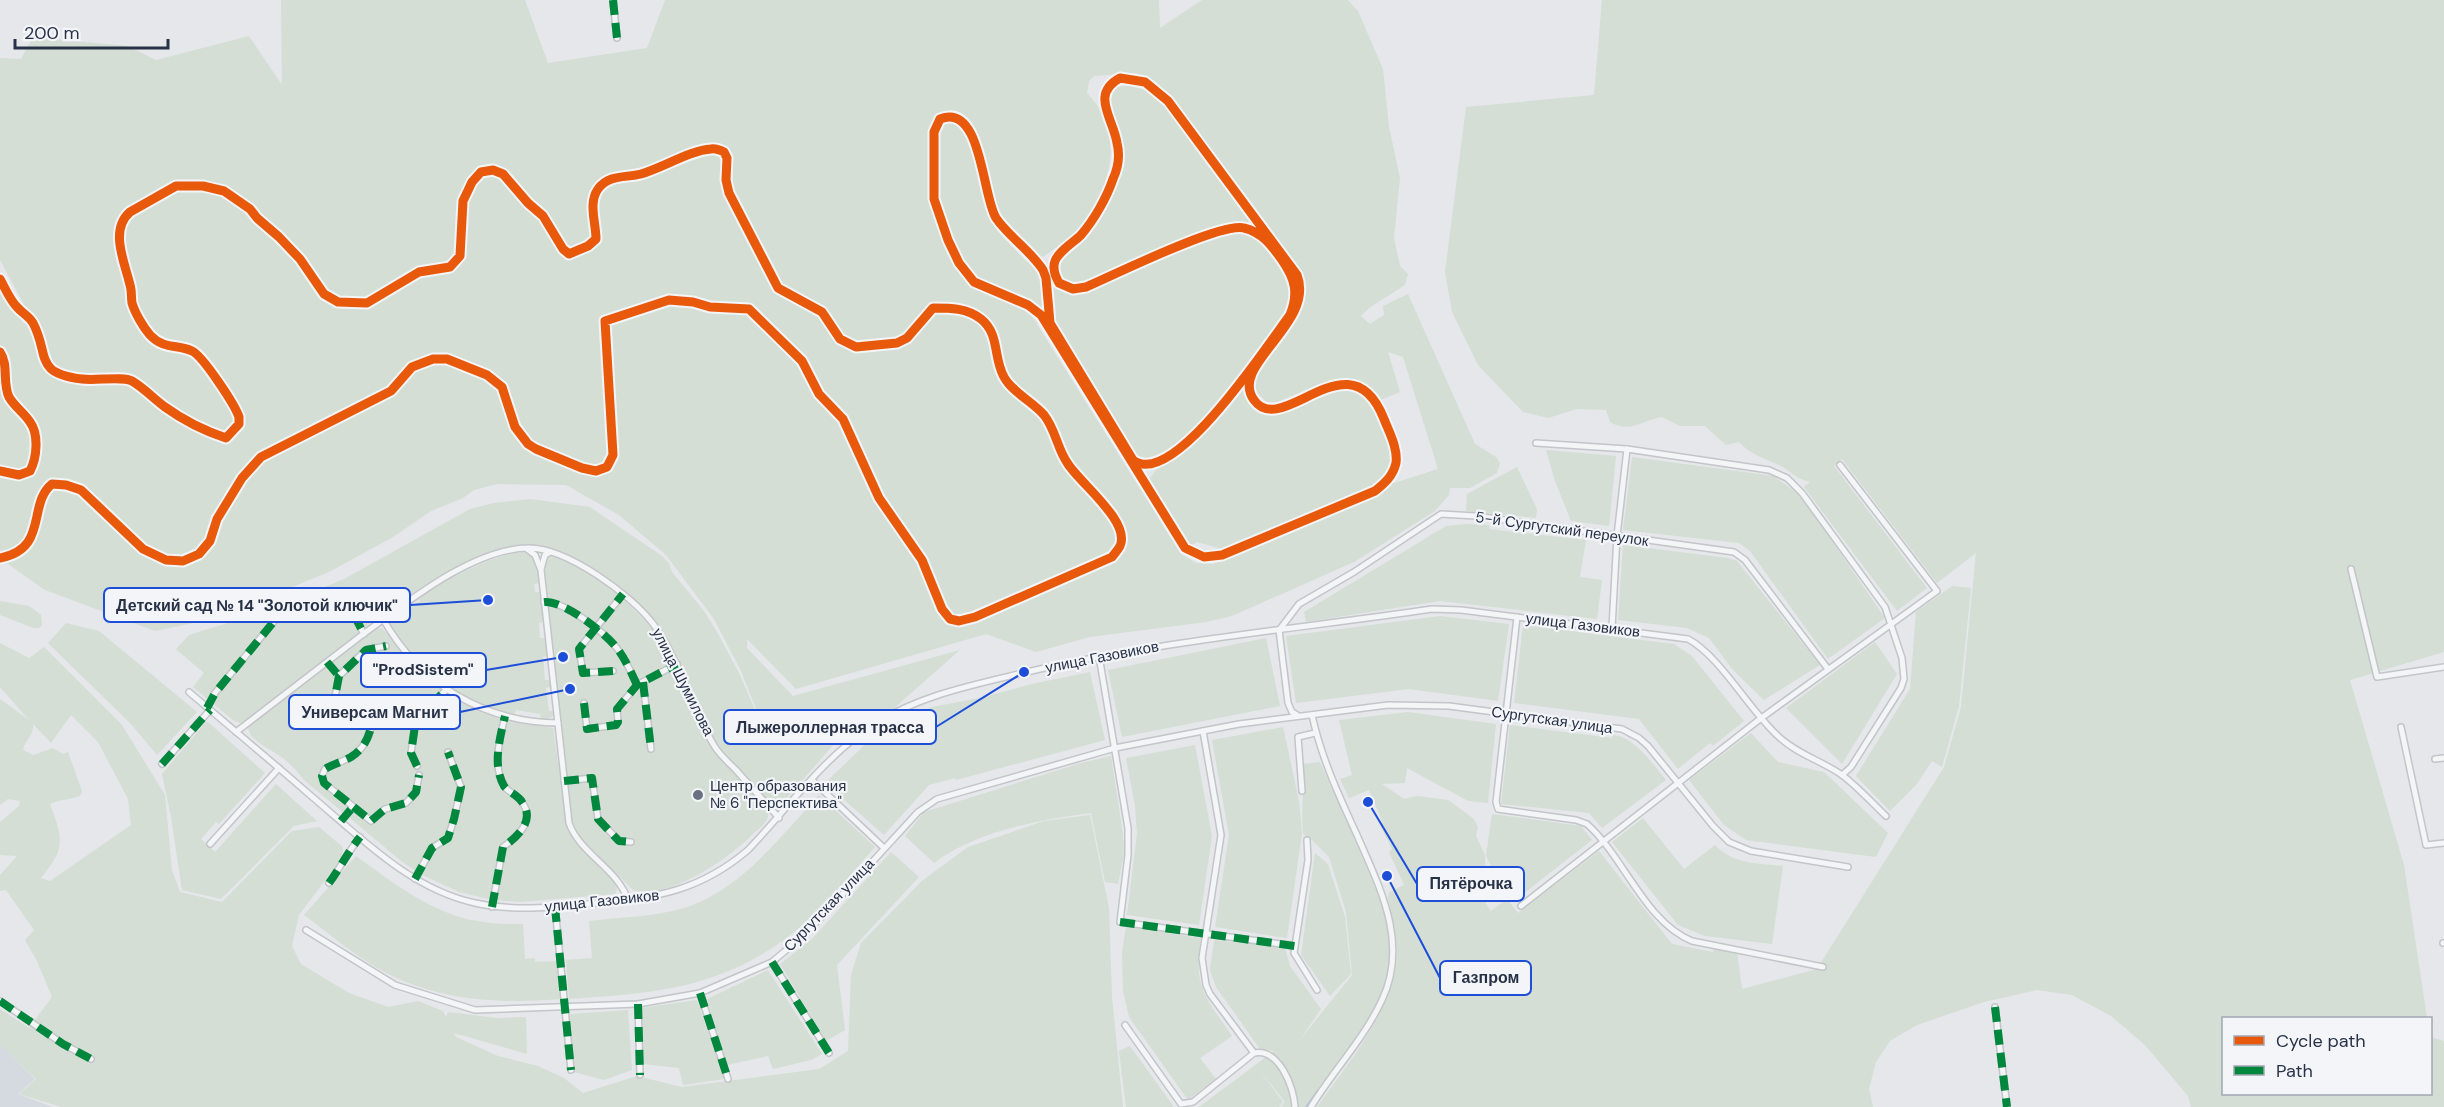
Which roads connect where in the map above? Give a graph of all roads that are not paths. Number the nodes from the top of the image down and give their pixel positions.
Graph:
1 (613, 0) edge
2 (617, 38) dead end
3 (1536, 443) dead end
4 (1627, 449) junction
5 (1840, 465) dead end
6 (1617, 536) junction
7 (523, 549) junction
8 (539, 549) junction
9 (552, 552) junction
10 (536, 557) junction
11 (544, 557) junction
12 (2351, 569) dead end
13 (541, 570) junction
14 (623, 594) junction
15 (544, 602) junction
16 (1517, 617) junction
17 (383, 619) junction
18 (1891, 623) junction
19 (595, 628) junction
20 (1612, 628) junction
21 (1279, 630) junction
22 (364, 634) junction
23 (386, 646) dead end
24 (1099, 656) junction
25 (327, 662) junction
26 (677, 664) junction
27 (2444, 667) edge
28 (1828, 669) junction
29 (613, 671) dead end
30 (339, 676) junction
31 (640, 683) junction
32 (446, 690) junction
33 (189, 692) dead end
34 (301, 701) dead end
35 (584, 704) dead end
36 (374, 708) dead end
37 (208, 709) junction
38 (1505, 714) junction
39 (1297, 715) junction
40 (1312, 715) junction
41 (504, 716) junction
42 (1760, 719) junction
43 (558, 723) junction
44 (2401, 727) dead end
45 (1203, 731) junction
46 (236, 732) junction
47 (1315, 733) junction
48 (1114, 748) junction
49 (651, 749) dead end
50 (448, 752) dead end
51 (2444, 758) edge
52 (2435, 759) dead end
53 (162, 764) dead end
54 (417, 766) dead end
55 (279, 768) junction
56 (419, 775) dead end
57 (1842, 775) junction
58 (812, 780) junction
59 (564, 781) junction
60 (1678, 782) junction
61 (1302, 791) dead end
62 (352, 808) junction
63 (1886, 816) dead end
64 (779, 818) junction
65 (341, 821) junction
66 (360, 837) junction
67 (1307, 840) dead end
68 (631, 842) dead end
69 (1602, 842) junction
70 (2444, 843) edge
71 (210, 844) dead end
72 (884, 848) junction
73 (1848, 867) dead end
74 (415, 879) junction
75 (328, 883) dead end
76 (628, 900) junction
77 (1521, 906) dead end
78 (492, 907) junction
79 (555, 907) junction
80 (306, 930) dead end
81 (1206, 934) junction
82 (1295, 946) junction
83 (772, 962) junction
84 (1823, 967) dead end
85 (1317, 990) dead end
86 (700, 993) junction
87 (0, 1001) edge
88 (638, 1004) junction
89 (566, 1007) junction
90 (1995, 1007) dead end
91 (1125, 1025) dead end
92 (829, 1053) dead end
93 (1254, 1053) junction
94 (91, 1059) dead end
95 (571, 1070) dead end
96 (640, 1075) dead end
97 (728, 1080) dead end
98 (1295, 1107) edge
99 (1311, 1107) edge
100 (2007, 1107) edge

1 - 2 street
3 - 4 street
4 - 6 street
4 - 18 street
5 - 18 street
6 - 20 street
6 - 21 street, 5-й Сургутский переулок
6 - 28 street, 5-й Сургутский переулок
7 - 8 street, улица Шумилова
7 - 10 street
7 - 17 street, улица Шумилова
8 - 9 street, улица Шумилова
8 - 10 street
8 - 11 street
9 - 11 street
9 - 14 street, улица Шумилова
10 - 13 street
11 - 13 street
12 - 27 street
13 - 15 street
14 - 19 street
14 - 26 street, улица Шумилова
15 - 19 street
15 - 43 street
16 - 20 street, улица Газовиков
16 - 21 street, улица Газовиков
16 - 38 street
17 - 22 street, улица Шумилова
17 - 32 street
18 - 28 street
18 - 57 street
19 - 29 street
19 - 31 street
20 - 42 street, улица Газовиков
21 - 24 street, улица Газовиков
21 - 39 street
22 - 25 street, улица Шумилова
22 - 37 street
23 - 30 street
24 - 48 street
24 - 58 street, улица Газовиков
25 - 30 street
25 - 46 street, улица Шумилова
26 - 31 street
26 - 64 street, улица Шумилова
28 - 42 street
30 - 34 street
31 - 35 street
31 - 49 street
32 - 41 street
32 - 54 street
33 - 37 street, улица Газовиков
36 - 62 street
37 - 46 street, улица Газовиков
37 - 53 street
38 - 40 street, Сургутская улица
38 - 60 street, Сургутская улица
38 - 69 street
39 - 40 street, Сургутская улица
39 - 45 street, Сургутская улица
40 - 47 street
41 - 43 street
41 - 78 street
42 - 57 street, улица Газовиков
42 - 60 street
43 - 59 street
44 - 70 street
45 - 48 street, Сургутская улица
45 - 81 street
46 - 55 street, улица Газовиков
47 - 61 street
47 - 99 street
48 - 72 street, Сургутская улица
48 - 81 street
50 - 74 street
51 - 52 street
55 - 65 street, улица Газовиков
55 - 71 street
56 - 62 street
57 - 63 street, улица Газовиков
58 - 64 street, улица Газовиков
58 - 72 street
59 - 68 street
59 - 76 street
60 - 69 street
60 - 73 street, Сургутская улица
62 - 65 street
64 - 76 street, улица Газовиков
65 - 66 street, улица Газовиков
66 - 74 street, улица Газовиков
66 - 75 street
67 - 82 street
69 - 77 street
69 - 84 street
72 - 83 street, Сургутская улица
74 - 78 street, улица Газовиков
76 - 79 street, улица Газовиков
78 - 79 street, улица Газовиков
79 - 89 street
80 - 89 street, Сургутская улица
81 - 82 street
81 - 93 street
82 - 85 street
83 - 86 street, Сургутская улица
83 - 92 street
86 - 88 street, Сургутская улица
86 - 97 street
87 - 94 street
88 - 89 street, Сургутская улица
88 - 96 street
89 - 95 street
90 - 100 street
91 - 93 street
93 - 98 street

